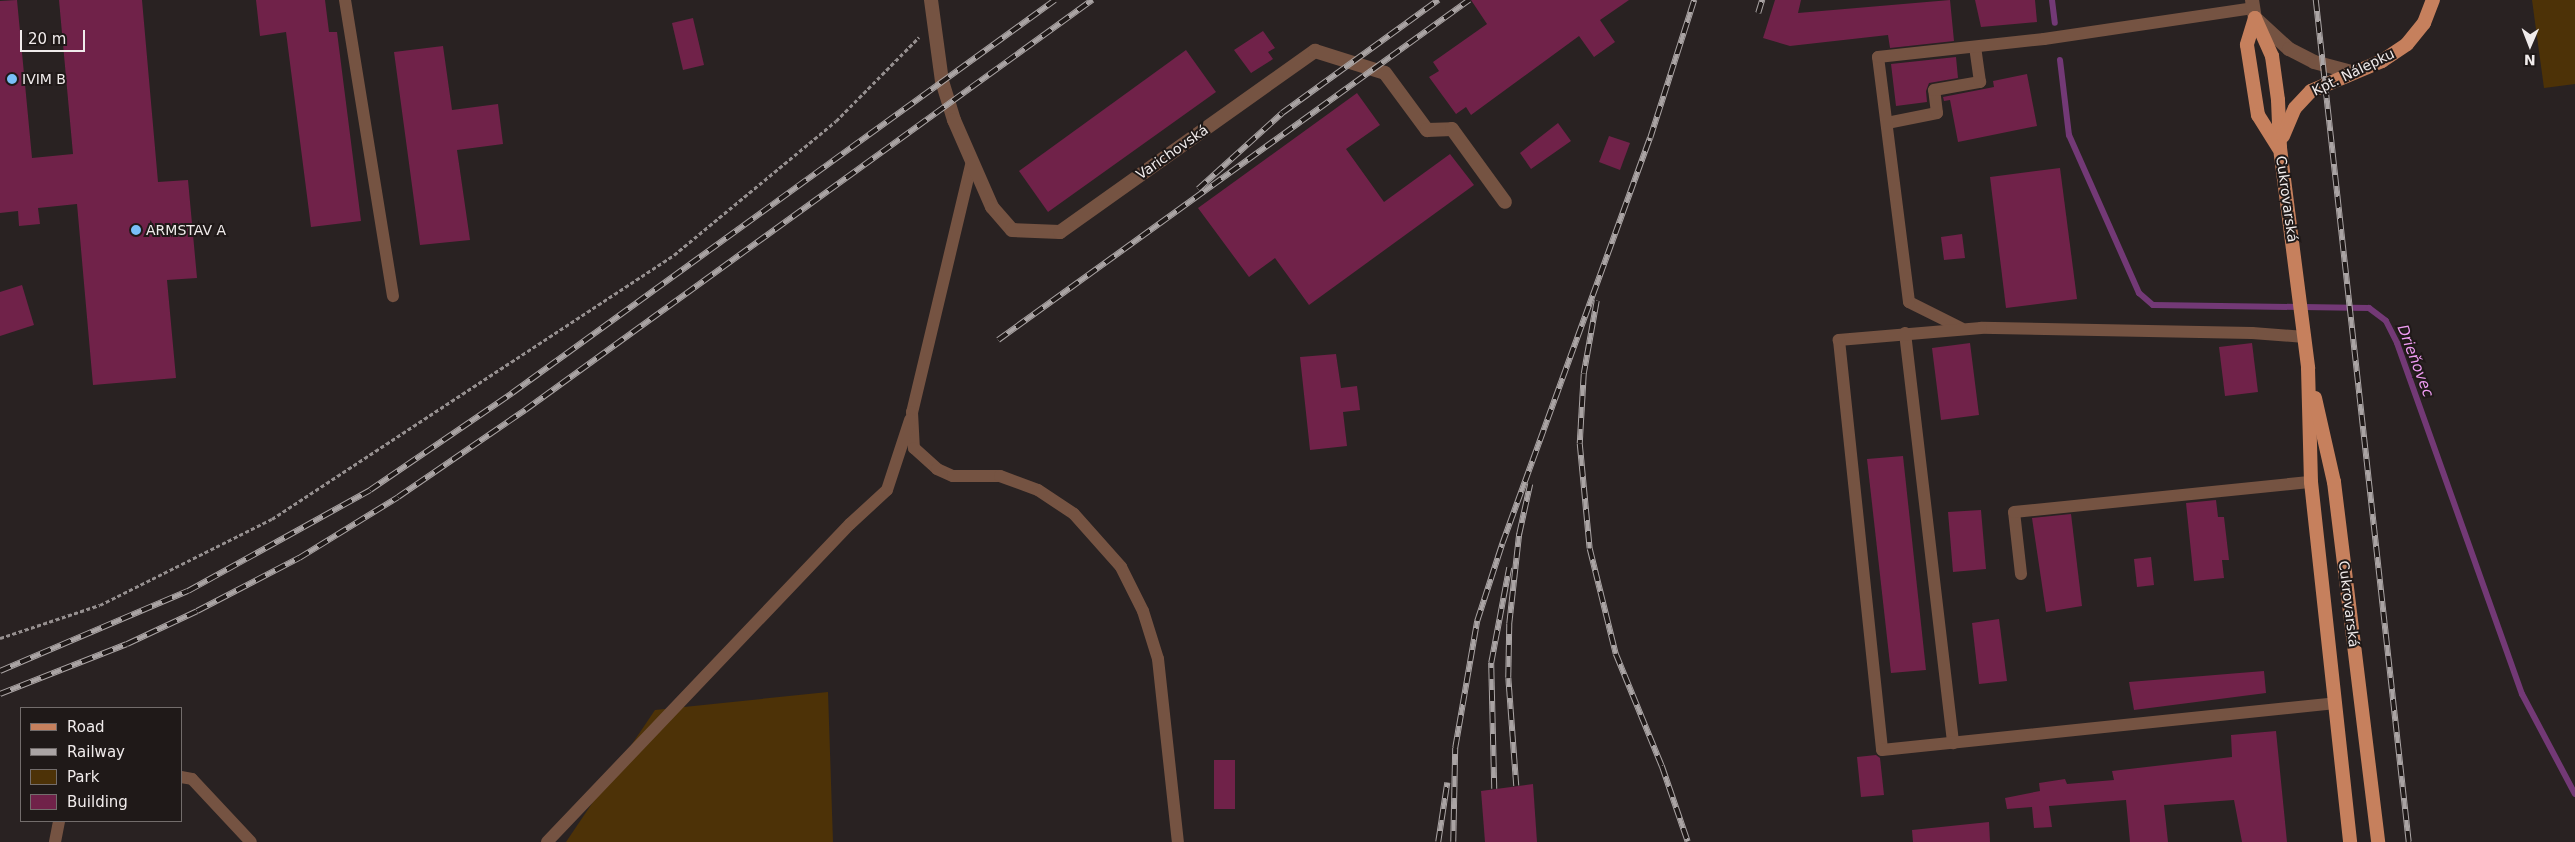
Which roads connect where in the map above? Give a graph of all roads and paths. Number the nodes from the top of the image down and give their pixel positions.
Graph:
1 (345, 0) edge
2 (931, 0) edge
3 (2433, 0) edge
4 (2253, 8) edge
5 (934, 22) junction
6 (1975, 47) junction
7 (2351, 72) junction
8 (1887, 123) junction
9 (2280, 148) junction
10 (972, 161) junction
11 (1505, 202) dead end
12 (393, 296) dead end
13 (1962, 329) junction
14 (2304, 330) junction
15 (1905, 333) junction
16 (2308, 368) junction
17 (912, 412) junction
18 (2311, 482) junction
19 (2021, 574) dead end
20 (0, 638) edge
21 (2336, 703) junction
22 (1953, 743) junction
23 (182, 777) edge
24 (59, 822) edge
25 (55, 842) edge
26 (251, 842) edge
27 (547, 842) edge
28 (1178, 842) edge
29 (2350, 842) edge
30 (2378, 842) edge

1 - 12 lane
2 - 5 street, Varichovská
3 - 7 main road, Kpt. Nálepku
4 - 6 lane
4 - 7 street
4 - 9 main road, Cukrovarská
4 - 9 main road
5 - 10 street, Varichovská
5 - 20 path
6 - 8 lane
6 - 8 lane
7 - 9 main road, Kpt. Nálepku
8 - 13 lane
9 - 14 main road, Cukrovarská
10 - 11 street, Varichovská
10 - 17 lane
13 - 14 lane
13 - 15 lane
14 - 16 main road, Cukrovarská
15 - 22 lane
15 - 22 lane
16 - 18 main road, Cukrovarská
16 - 30 main road, Cukrovarská
17 - 27 lane
17 - 28 lane
18 - 19 lane
18 - 21 main road, Cukrovarská
21 - 22 lane
21 - 29 main road, Cukrovarská
23 - 26 lane
24 - 25 lane

